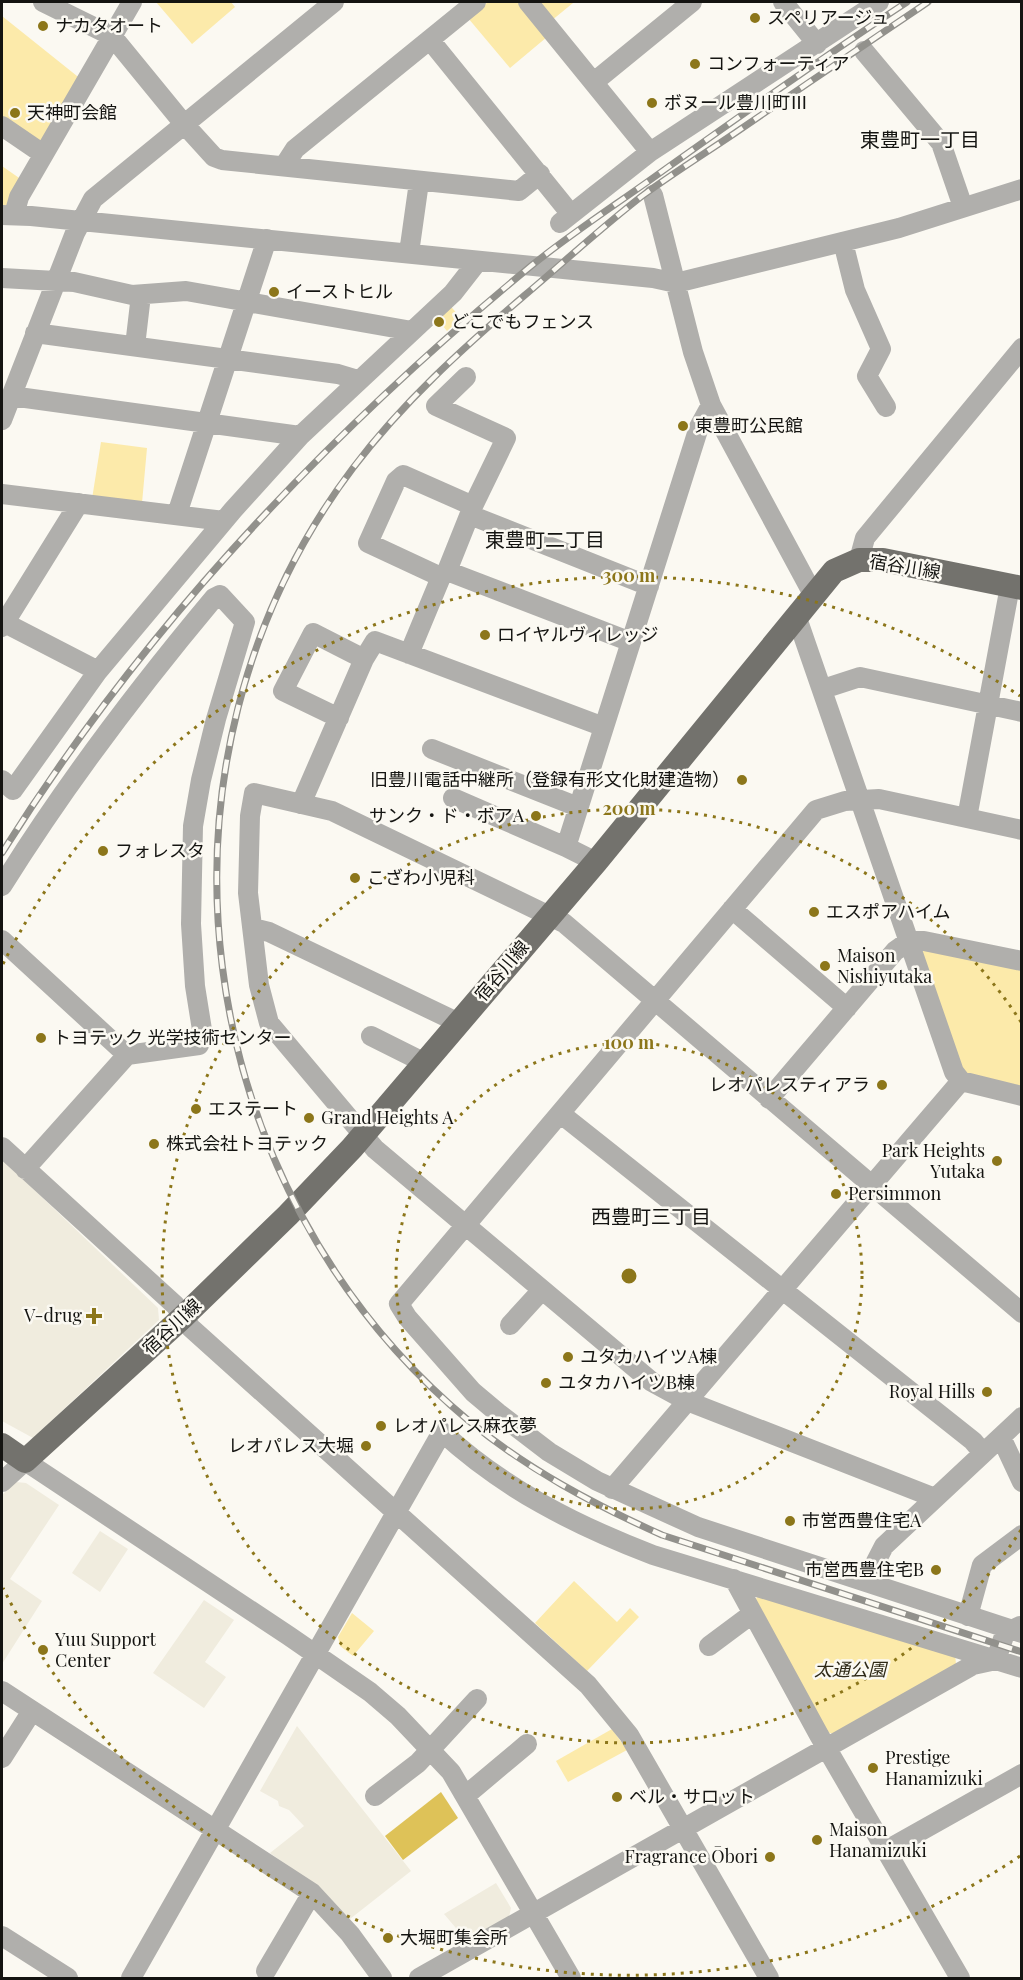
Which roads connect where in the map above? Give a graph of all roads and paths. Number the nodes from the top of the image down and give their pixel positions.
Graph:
1 (43, 2) edge
2 (132, 2) edge
3 (334, 2) edge
4 (476, 2) edge
5 (528, 2) edge
6 (692, 2) edge
7 (783, 2) edge
8 (879, 2) edge
9 (112, 36) junction
10 (430, 40) junction
11 (817, 44) junction
12 (864, 51) dead end
13 (594, 82) junction
14 (184, 124) junction
15 (2, 126) edge
16 (650, 152) junction
17 (43, 154) junction
18 (284, 166) junction
19 (540, 174) junction
20 (419, 182) junction
21 (1022, 189) edge
22 (653, 195) dead end
23 (963, 207) junction
24 (8, 215) edge
25 (81, 221) junction
26 (267, 239) junction
27 (843, 242) junction
28 (409, 253) junction
29 (478, 261) junction
30 (2, 278) edge
31 (56, 280) junction
32 (676, 283) junction
33 (141, 295) junction
34 (248, 301) junction
35 (412, 330) junction
36 (35, 333) junction
37 (135, 346) junction
38 (1022, 348) edge
39 (228, 359) junction
40 (466, 377) dead end
41 (358, 380) junction
42 (11, 396) junction
43 (711, 405) junction
44 (886, 407) dead end
45 (2, 420) edge
46 (207, 422) junction
47 (300, 436) junction
48 (2, 495) edge
49 (79, 503) junction
50 (471, 511) junction
51 (177, 514) junction
52 (224, 521) junction
53 (859, 560) junction
54 (444, 574) junction
55 (649, 586) junction
56 (1016, 587) edge
57 (813, 596) junction
58 (797, 618) junction
59 (3, 625) edge
60 (631, 642) junction
61 (409, 654) junction
62 (364, 659) junction
63 (98, 671) junction
64 (823, 689) junction
65 (988, 705) junction
66 (1022, 712) edge
67 (339, 718) junction
68 (604, 727) junction
69 (432, 749) dead end
70 (2, 780) edge
71 (453, 798) dead end
72 (862, 800) junction
73 (302, 804) junction
74 (578, 807) junction
75 (967, 818) junction
76 (1022, 830) edge
77 (566, 847) junction
78 (596, 862) junction
79 (2, 886) edge
80 (732, 909) junction
81 (549, 916) junction
82 (253, 928) junction
83 (2, 940) edge
84 (909, 941) junction
85 (1022, 961) edge
86 (654, 1001) junction
87 (847, 1008) junction
88 (459, 1023) junction
89 (371, 1036) dead end
90 (127, 1055) junction
91 (424, 1063) junction
92 (961, 1081) junction
93 (1022, 1096) edge
94 (769, 1099) junction
95 (561, 1114) junction
96 (363, 1136) junction
97 (2, 1147) edge
98 (25, 1168) junction
99 (871, 1186) junction
100 (465, 1225) junction
101 (542, 1290) junction
102 (782, 1291) junction
103 (1022, 1313) edge
104 (183, 1317) junction
105 (510, 1325) dead end
106 (687, 1401) junction
107 (1022, 1417) edge
108 (1001, 1437) junction
109 (2, 1445) edge
110 (983, 1453) junction
111 (25, 1461) junction
112 (2, 1482) edge
113 (1022, 1482) edge
114 (612, 1489) junction
115 (935, 1498) junction
116 (396, 1513) junction
117 (1022, 1535) edge
118 (734, 1579) junction
119 (866, 1581) junction
120 (752, 1614) junction
121 (968, 1616) junction
122 (1019, 1630) edge
123 (709, 1646) dead end
124 (316, 1655) junction
125 (996, 1660) junction
126 (1022, 1668) edge
127 (2, 1692) edge
128 (477, 1699) dead end
129 (32, 1711) junction
130 (527, 1744) dead end
131 (432, 1749) junction
132 (828, 1749) junction
133 (2, 1758) edge
134 (1022, 1774) edge
135 (375, 1796) dead end
136 (465, 1796) junction
137 (216, 1830) junction
138 (685, 1830) junction
139 (885, 1851) junction
140 (312, 1893) junction
141 (533, 1913) junction
142 (2, 1936) edge
143 (266, 1971) dead end
144 (68, 1978) edge
145 (131, 1978) edge
146 (382, 1978) edge
147 (419, 1978) edge
148 (571, 1978) edge
149 (769, 1978) edge
150 (960, 1978) edge

1 - 9 street
2 - 9 street
3 - 14 street
4 - 10 street
5 - 13 street
6 - 13 street
7 - 11 street
8 - 11 street
9 - 14 street
9 - 17 street
10 - 18 street
10 - 19 street
11 - 16 street
12 - 23 street
13 - 16 street
14 - 18 street
14 - 25 street
15 - 17 street
16 - 19 street
17 - 24 street
18 - 20 street
19 - 20 street
20 - 28 street
21 - 23 street
22 - 32 street
23 - 27 street
24 - 25 street
25 - 26 street
25 - 31 street
26 - 28 street
26 - 34 street
27 - 32 street
27 - 44 street
28 - 29 street
29 - 32 street
29 - 35 street
30 - 31 street
31 - 33 street
31 - 36 street
32 - 43 street
33 - 34 street
33 - 37 street
34 - 35 street
34 - 39 street
35 - 41 street
36 - 37 street
36 - 42 street
37 - 39 street
38 - 53 street
39 - 41 street
39 - 46 street
40 - 50 street
41 - 47 street
42 - 45 street
42 - 46 street
43 - 55 street
43 - 57 street
46 - 47 street
46 - 51 street
47 - 52 street
48 - 49 street
49 - 51 street
49 - 59 street
50 - 54 street
50 - 54 street
50 - 55 street
51 - 52 street
52 - 63 street
53 - 56 main road, 宿谷川線
53 - 57 main road, 宿谷川線
54 - 60 street
54 - 61 street
55 - 60 street
56 - 65 street
57 - 58 main road, 宿谷川線
58 - 64 street
58 - 78 main road, 宿谷川線
59 - 63 street
60 - 68 street
61 - 62 street
61 - 68 street
62 - 67 street
62 - 67 street
63 - 70 street
64 - 65 street
64 - 72 street
65 - 66 street
65 - 75 street
67 - 73 street
68 - 74 street
69 - 74 street
71 - 77 street
72 - 75 street
72 - 80 street
72 - 84 street
73 - 81 street
73 - 82 street
74 - 77 street
75 - 76 street
77 - 78 street
78 - 81 main road, 宿谷川線
79 - 90 street
80 - 86 street
80 - 87 street
81 - 86 street
81 - 88 main road, 宿谷川線
82 - 88 street
82 - 96 street
83 - 90 street
84 - 85 street
84 - 87 street
84 - 92 street
86 - 94 street
86 - 95 street
87 - 94 street
88 - 91 main road, 宿谷川線
89 - 91 street
90 - 98 street
91 - 96 main road, 宿谷川線
92 - 93 street
92 - 99 street
94 - 99 street
95 - 100 street
95 - 102 street
96 - 100 street
96 - 104 main road, 宿谷川線
97 - 98 street
98 - 104 street
99 - 102 street
99 - 103 street
100 - 101 street
100 - 114 street
101 - 105 street
101 - 106 street
102 - 106 street
102 - 110 street
104 - 111 main road, 宿谷川線
104 - 116 street
106 - 114 street
106 - 115 street
107 - 108 street
108 - 110 street
108 - 113 street
109 - 111 main road
110 - 115 street
111 - 112 street
111 - 124 street
114 - 119 street
115 - 119 street
116 - 118 street
116 - 124 street
116 - 138 street
117 - 121 street
118 - 120 street
118 - 125 street
119 - 121 street
120 - 123 street
120 - 132 street
121 - 122 street
122 - 125 street
124 - 131 street
124 - 137 street
125 - 126 street
125 - 132 street
127 - 129 street
128 - 131 street
129 - 133 street
129 - 137 street
130 - 136 street
131 - 135 street
131 - 136 street
132 - 138 street
132 - 139 street
134 - 139 street
136 - 141 street
137 - 140 street
137 - 145 street
138 - 141 street
138 - 149 street
139 - 150 street
140 - 143 street
140 - 146 street
141 - 147 street
141 - 148 street
142 - 144 street

